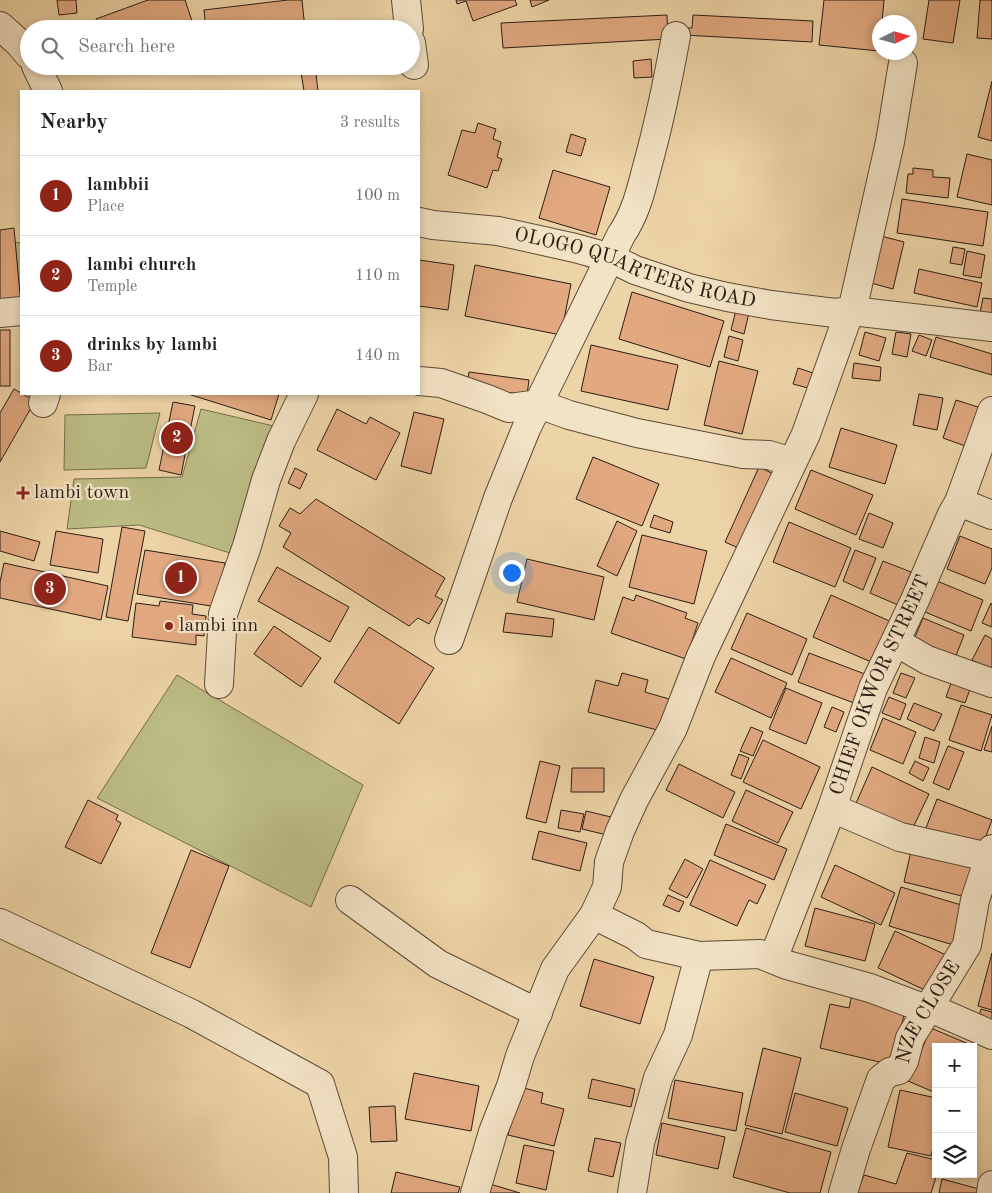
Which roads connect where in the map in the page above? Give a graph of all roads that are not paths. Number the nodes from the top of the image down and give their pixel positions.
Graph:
1 (406, 0) edge
2 (409, 20) edge
3 (0, 26) edge
4 (676, 36) dead end
5 (20, 43) edge
6 (903, 63) dead end
7 (40, 75) edge
8 (48, 90) edge
9 (420, 222) edge
10 (611, 258) junction
11 (852, 311) junction
12 (20, 312) edge
13 (0, 313) edge
14 (992, 327) edge
15 (420, 381) edge
16 (304, 395) edge
17 (539, 404) junction
18 (992, 411) edge
19 (792, 462) junction
20 (958, 502) junction
21 (992, 515) edge
22 (449, 640) dead end
23 (896, 642) junction
24 (992, 683) edge
25 (218, 684) dead end
26 (832, 808) junction
27 (990, 853) edge
28 (350, 900) dead end
29 (594, 915) junction
30 (0, 923) edge
31 (699, 956) junction
32 (772, 959) junction
33 (928, 1007) junction
34 (538, 1013) junction
35 (992, 1035) edge
36 (992, 1185) edge
37 (344, 1193) edge
38 (475, 1193) edge
39 (632, 1193) edge
40 (843, 1193) edge
41 (991, 1193) edge

1 - 2 street
3 - 5 street
4 - 10 street
6 - 11 street
7 - 8 street
9 - 10 street, OLOGO QUARTERS ROAD
10 - 11 street, OLOGO QUARTERS ROAD
10 - 17 street
11 - 14 street, OLOGO QUARTERS ROAD
11 - 19 street
12 - 13 street
15 - 17 street
16 - 25 street
17 - 19 street
17 - 22 street
18 - 20 street, CHIEF OKWOR STREET
19 - 29 street
20 - 21 street
20 - 23 street, CHIEF OKWOR STREET
23 - 24 street
23 - 26 street, CHIEF OKWOR STREET
26 - 27 street, CHIEF OKWOR STREET
26 - 32 street
27 - 33 street, NZE CLOSE
28 - 34 street
29 - 31 street
29 - 34 street
30 - 37 street
31 - 32 street
31 - 39 street
32 - 33 street
33 - 35 street
33 - 40 street, NZE CLOSE
34 - 38 street
36 - 41 street

